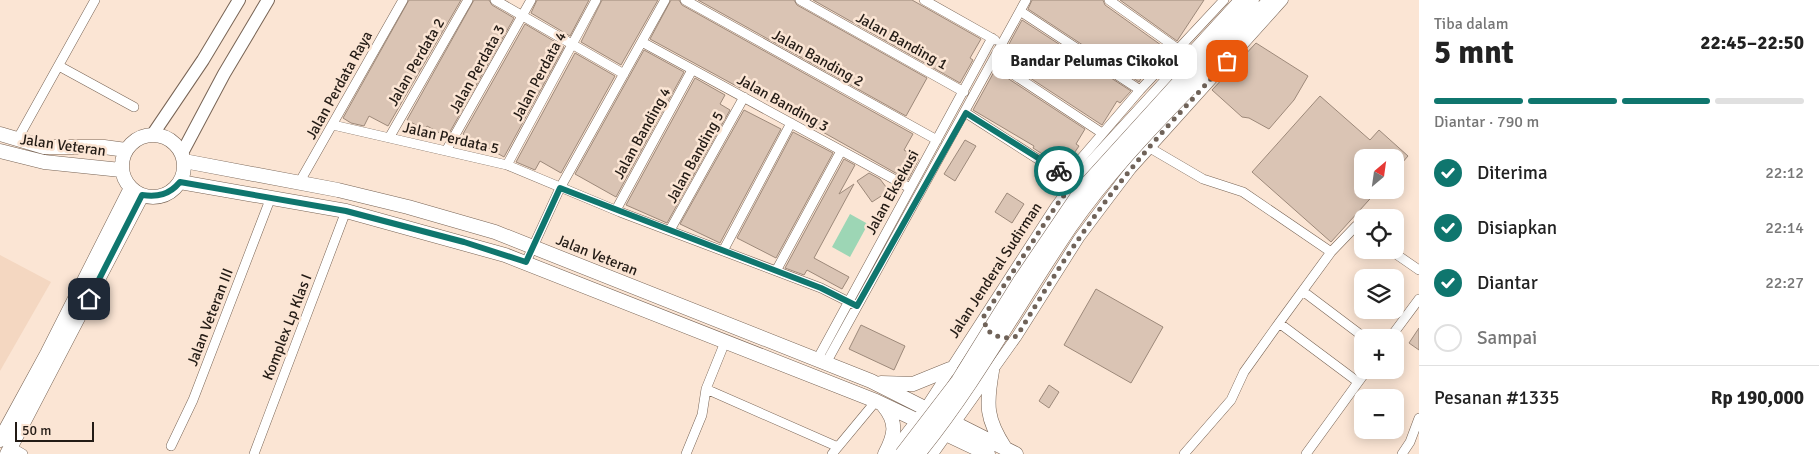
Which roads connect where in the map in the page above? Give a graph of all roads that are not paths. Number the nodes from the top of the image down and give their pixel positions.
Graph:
1 (95, 0) edge
2 (239, 0) edge
3 (268, 0) edge
4 (403, 0) edge
5 (468, 0) edge
6 (495, 0) edge
7 (531, 0) edge
8 (596, 0) edge
9 (665, 0) edge
10 (685, 0) edge
11 (800, 0) edge
12 (924, 0) edge
13 (1026, 0) edge
14 (1108, 0) edge
15 (1239, 0) edge
16 (1252, 0) edge
17 (1270, 0) edge
18 (1283, 0) edge
19 (1218, 2) edge
20 (1020, 11) junction
21 (523, 15) junction
22 (1198, 28) junction
23 (1207, 35) junction
24 (992, 38) junction
25 (642, 42) junction
26 (572, 43) junction
27 (1002, 44) junction
28 (1178, 49) junction
29 (993, 61) junction
30 (59, 66) junction
31 (692, 70) junction
32 (624, 74) junction
33 (1185, 84) junction
34 (1140, 90) junction
35 (964, 92) junction
36 (744, 98) junction
37 (134, 107) dead end
38 (966, 113) junction
39 (791, 123) junction
40 (333, 125) junction
41 (1102, 133) junction
42 (0, 134) edge
43 (153, 134) junction
44 (389, 138) junction
45 (17, 140) junction
46 (937, 140) junction
47 (1150, 148) junction
48 (126, 150) junction
49 (0, 151) edge
50 (446, 151) junction
51 (841, 151) junction
52 (183, 157) junction
53 (506, 165) junction
54 (121, 170) junction
55 (1070, 179) junction
56 (180, 182) junction
57 (299, 183) junction
58 (560, 188) junction
59 (910, 188) junction
60 (136, 191) junction
61 (271, 197) junction
62 (616, 210) junction
63 (346, 211) junction
64 (1354, 228) edge
65 (670, 230) junction
66 (532, 247) junction
67 (723, 251) junction
68 (1331, 252) junction
69 (1403, 259) edge
70 (526, 262) junction
71 (1419, 270) edge
72 (776, 271) junction
73 (1304, 292) junction
74 (1419, 299) edge
75 (848, 300) junction
76 (857, 306) junction
77 (690, 311) junction
78 (984, 316) junction
79 (1279, 323) junction
80 (685, 327) junction
81 (1397, 329) edge
82 (1354, 330) edge
83 (1017, 336) junction
84 (725, 342) junction
85 (821, 362) junction
86 (950, 369) junction
87 (992, 372) junction
88 (1360, 379) edge
89 (871, 381) junction
90 (1358, 382) junction
91 (706, 389) junction
92 (879, 402) junction
93 (921, 414) junction
94 (1419, 418) edge
95 (951, 430) junction
96 (171, 446) dead end
97 (10, 449) edge
98 (835, 451) edge
99 (1011, 452) edge
100 (254, 454) edge
101 (686, 454) edge
102 (885, 454) edge
103 (890, 454) edge
104 (902, 454) edge
105 (918, 454) edge
106 (933, 454) edge
107 (988, 454) edge
108 (1184, 454) edge
109 (1306, 454) edge
110 (1402, 454) edge

1 - 30 street
2 - 43 main road
3 - 52 main road
4 - 40 street, Jalan Perdata Raya
5 - 44 street, Jalan Perdata 2
6 - 21 street
7 - 21 street, Jalan Perdata 3
8 - 26 street, Jalan Perdata 4
9 - 25 street
10 - 46 street, Jalan Banding 2
11 - 35 street, Jalan Banding 1
12 - 24 street
13 - 20 street, Jalan Eksekusi
14 - 28 street
15 - 23 street, Jalan Jenderal Sudirman
16 - 33 main road, Jalan Jenderal Sudirman
17 - 33 main road, Jalan Jenderal Sudirman
18 - 47 street
19 - 22 street
20 - 27 street, Jalan Eksekusi
20 - 34 street
21 - 26 street
21 - 50 street, Jalan Perdata 3
22 - 23 street
22 - 28 street
23 - 55 street, Jalan Jenderal Sudirman
24 - 27 street
24 - 35 street, Jalan Eksekusi
25 - 31 street, Jalan Banding 3
25 - 32 street
26 - 32 street
26 - 53 street, Jalan Perdata 4
27 - 29 street, Jalan Eksekusi
28 - 34 street
29 - 38 street, Jalan Eksekusi
29 - 41 street
30 - 37 street
30 - 45 street
31 - 36 street, Jalan Banding 3
31 - 62 street, Jalan Banding 4
32 - 58 street
33 - 104 main road, Jalan Jenderal Sudirman, bridge
33 - 105 main road, Jalan Jenderal Sudirman, bridge
34 - 41 street
35 - 46 street, Jalan Eksekusi
36 - 39 street, Jalan Banding 3
36 - 65 street, Jalan Banding 5
38 - 55 street
38 - 76 street, Jalan Eksekusi
39 - 51 street, Jalan Banding 3
39 - 67 street
40 - 44 street, Jalan Perdata 5
40 - 57 street, Jalan Perdata Raya
41 - 55 street
42 - 45 main road, Jalan Veteran
43 - 48 main road
43 - 52 main road
44 - 50 street, Jalan Perdata 5
45 - 48 main road, Jalan Veteran
46 - 59 street, Jalan Eksekusi
47 - 68 street
47 - 83 street
48 - 54 main road
49 - 54 main road, Jalan Veteran
50 - 53 street, Jalan Perdata 5
51 - 59 street, Jalan Banding 3
51 - 72 street
52 - 56 main road
52 - 57 main road, Jalan Veteran
53 - 58 street, Jalan Perdata 5
54 - 60 main road
55 - 78 street, Jalan Jenderal Sudirman
56 - 60 main road
56 - 61 main road
57 - 66 main road, Jalan Veteran
58 - 62 street, Jalan Perdata 5
58 - 66 street
59 - 75 street, Jalan Eksekusi
60 - 97 main road
61 - 63 main road
61 - 96 street, Jalan Veteran III
62 - 65 street, Jalan Perdata 5
63 - 70 main road
63 - 100 street, Komplex Lp Klas I
64 - 68 street
65 - 67 street, Jalan Perdata 5
66 - 70 street
66 - 77 main road, Jalan Veteran
67 - 72 street, Jalan Perdata 5
68 - 73 street
69 - 71 street
70 - 80 main road
72 - 75 street, Jalan Perdata 5
73 - 79 street
73 - 82 street
74 - 81 street
75 - 76 street, Jalan Perdata 5
75 - 85 street, Jalan Eksekusi
76 - 85 street, Jalan Eksekusi
77 - 80 main road
77 - 85 main road, Jalan Veteran
78 - 83 street
78 - 86 street, Jalan Jenderal Sudirman
79 - 90 street
79 - 108 street
80 - 84 main road
83 - 87 street
84 - 91 street
84 - 92 main road
85 - 89 main road, Jalan Veteran
86 - 89 main road
86 - 93 street, Jalan Jenderal Sudirman
87 - 95 street
87 - 99 main road
88 - 90 street
89 - 93 main road, Jalan Veteran
90 - 109 street
91 - 98 street
91 - 101 street
92 - 93 main road
92 - 98 street
92 - 102 main road
93 - 95 main road
93 - 103 street, Jalan Jenderal Sudirman
94 - 110 street
95 - 99 main road
95 - 106 street
95 - 107 main road

